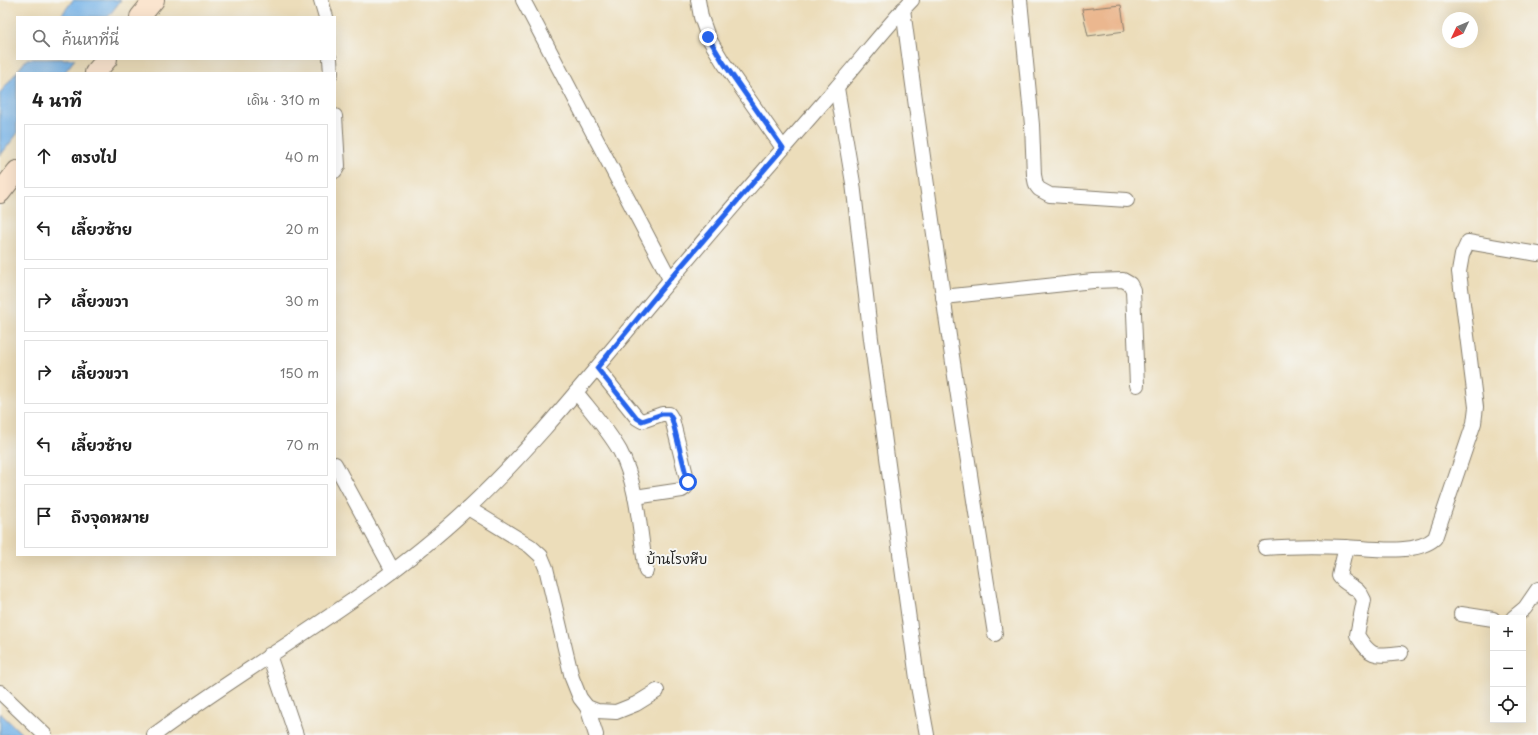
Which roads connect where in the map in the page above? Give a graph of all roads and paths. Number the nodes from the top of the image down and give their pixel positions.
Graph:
1 (154, 0) edge
2 (322, 0) edge
3 (523, 0) edge
4 (698, 0) edge
5 (1020, 0) edge
6 (908, 4) edge
7 (141, 16) edge
8 (326, 16) edge
9 (106, 60) edge
10 (330, 60) edge
11 (96, 72) edge
12 (331, 72) edge
13 (837, 88) junction
14 (336, 133) edge
15 (783, 148) junction
16 (336, 169) edge
17 (16, 174) edge
18 (0, 193) edge
19 (1127, 200) dead end
20 (1538, 254) edge
21 (670, 279) junction
22 (943, 297) junction
23 (597, 368) junction
24 (1137, 385) dead end
25 (576, 392) junction
26 (336, 466) edge
27 (635, 497) junction
28 (468, 508) junction
29 (1346, 547) junction
30 (1265, 548) dead end
31 (393, 571) junction
32 (646, 571) dead end
33 (1538, 589) edge
34 (1461, 614) dead end
35 (1517, 615) edge
36 (1490, 619) edge
37 (994, 634) dead end
38 (1401, 653) dead end
39 (269, 656) junction
40 (657, 691) dead end
41 (0, 692) edge
42 (587, 707) junction
43 (45, 735) edge
44 (154, 735) edge
45 (296, 735) edge
46 (596, 735) edge
47 (927, 735) edge

1 - 7 street
2 - 8 street
3 - 21 street
4 - 15 street
5 - 19 street
6 - 13 street
6 - 22 street
9 - 11 street
10 - 12 street
13 - 15 street
13 - 47 street
14 - 16 street
15 - 21 street
17 - 18 street
20 - 29 street
21 - 23 street
22 - 24 street
22 - 37 street
23 - 25 street
23 - 27 street
25 - 27 street
25 - 28 street
26 - 31 street
27 - 32 street
28 - 31 street
28 - 42 street
29 - 30 street
29 - 38 street
31 - 39 street
33 - 35 street
34 - 36 street
39 - 44 street
39 - 45 street
40 - 42 street
41 - 43 street
42 - 46 street

